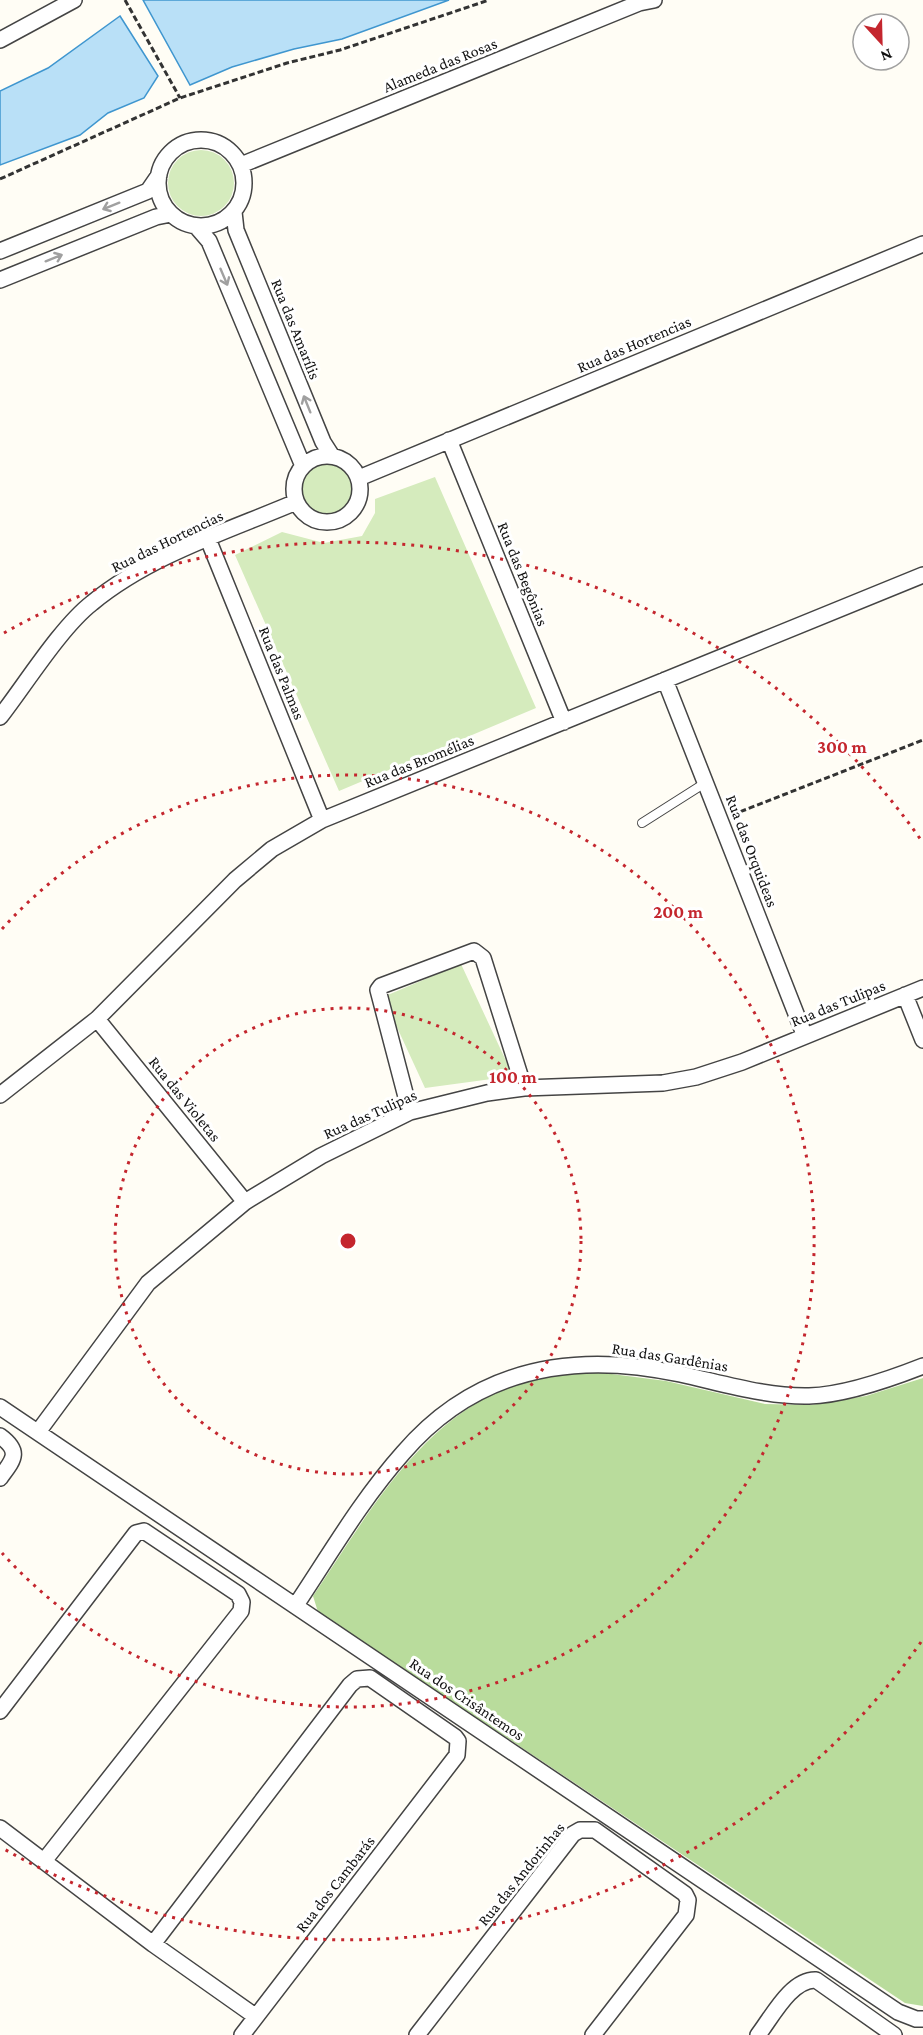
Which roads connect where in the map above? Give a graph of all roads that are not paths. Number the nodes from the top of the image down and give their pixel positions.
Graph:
1 (74, 0) edge
2 (654, 0) edge
3 (2, 35) edge
4 (241, 165) junction
5 (159, 175) junction
6 (234, 212) junction
7 (171, 214) junction
8 (196, 226) junction
9 (923, 244) edge
10 (0, 251) edge
11 (0, 280) edge
12 (449, 440) junction
13 (332, 456) junction
14 (303, 466) junction
15 (359, 478) junction
16 (296, 502) junction
17 (208, 539) junction
18 (923, 575) edge
19 (665, 680) junction
20 (0, 717) edge
21 (564, 722) junction
22 (707, 782) junction
23 (322, 820) junction
24 (642, 823) dead end
25 (923, 988) edge
26 (905, 995) junction
27 (97, 1019) junction
28 (804, 1035) junction
29 (923, 1040) edge
30 (524, 1088) junction
31 (0, 1095) edge
32 (410, 1112) junction
33 (245, 1202) junction
34 (923, 1366) edge
35 (0, 1407) edge
36 (38, 1432) junction
37 (0, 1436) edge
38 (0, 1478) edge
39 (296, 1605) junction
40 (0, 1711) edge
41 (0, 1828) edge
42 (44, 1861) junction
43 (153, 1944) junction
44 (255, 2016) junction
45 (919, 2019) edge
46 (242, 2035) edge
47 (417, 2035) edge
48 (593, 2035) edge
49 (758, 2035) edge
50 (894, 2035) edge

1 - 3 street
2 - 4 street, Alameda das Rosas
4 - 5 street
4 - 6 street
5 - 7 street
5 -> 10 street
6 - 8 street
13 -> 6 street, Rua das Amarílis
7 - 8 street
11 -> 7 street
8 -> 14 street
9 - 12 street, Rua das Hortencias
12 - 15 street, Rua das Hortencias
12 - 21 street, Rua das Begônias
13 - 14 street
13 - 15 street
14 - 16 street
15 - 16 street
16 - 17 street, Rua das Hortencias
17 - 20 street, Rua das Hortencias
17 - 23 street, Rua das Palmas
18 - 19 street, Rua das Bromélias
19 - 21 street, Rua das Bromélias
19 - 22 street, Rua das Orquideas
21 - 23 street, Rua das Bromélias
22 - 24 lane
22 - 28 street, Rua das Orquideas
23 - 27 street, Rua das Bromélias
25 - 26 street, Rua das Tulipas
26 - 28 street, Rua das Tulipas
26 - 29 street
27 - 31 street, Rua das Bromélias
27 - 33 street, Rua das Violetas
28 - 30 street, Rua das Tulipas
30 - 32 street, Rua das Tulipas
30 - 32 street
32 - 33 street, Rua das Tulipas
33 - 36 street, Rua das Tulipas
34 - 39 street, Rua das Gardênias
35 - 36 street, Rua dos Crisântemos
36 - 39 street, Rua dos Crisântemos
37 - 38 street
39 - 45 street, Rua dos Crisântemos
40 - 42 street
41 - 42 street
42 - 43 street
43 - 44 street
43 - 44 street, Rua dos Cambarás
44 - 46 street, Rua dos Cambarás
47 - 48 street, Rua das Andorinhas
49 - 50 street

